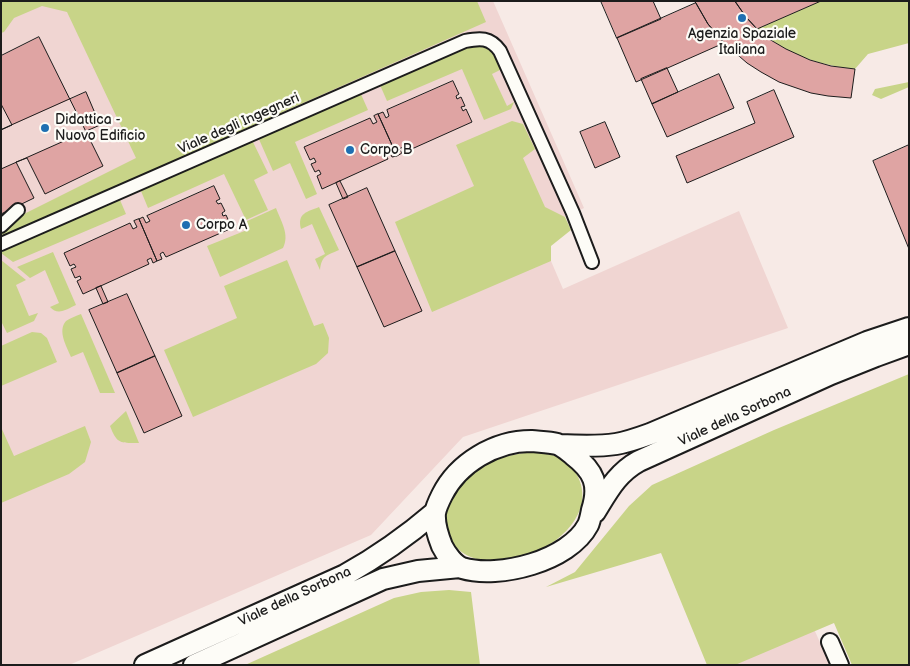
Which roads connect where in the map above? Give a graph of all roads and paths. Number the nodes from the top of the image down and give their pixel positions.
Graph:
1 (18, 210) dead end
2 (1, 226) edge
3 (1, 244) edge
4 (592, 262) dead end
5 (909, 328) edge
6 (909, 344) edge
7 (560, 445) junction
8 (435, 512) junction
9 (588, 525) junction
10 (460, 567) junction
11 (830, 642) dead end
12 (145, 665) edge
13 (194, 665) edge
14 (840, 665) edge

1 - 2 street
3 - 4 street, Viale degli Ingegneri
5 - 7 street, Viale della Sorbona
6 - 9 street, Viale della Sorbona
7 - 8 street
7 - 9 street
8 - 10 street
8 - 12 street, Viale della Sorbona
9 - 10 street
10 - 13 street, Viale della Sorbona
11 - 14 street

